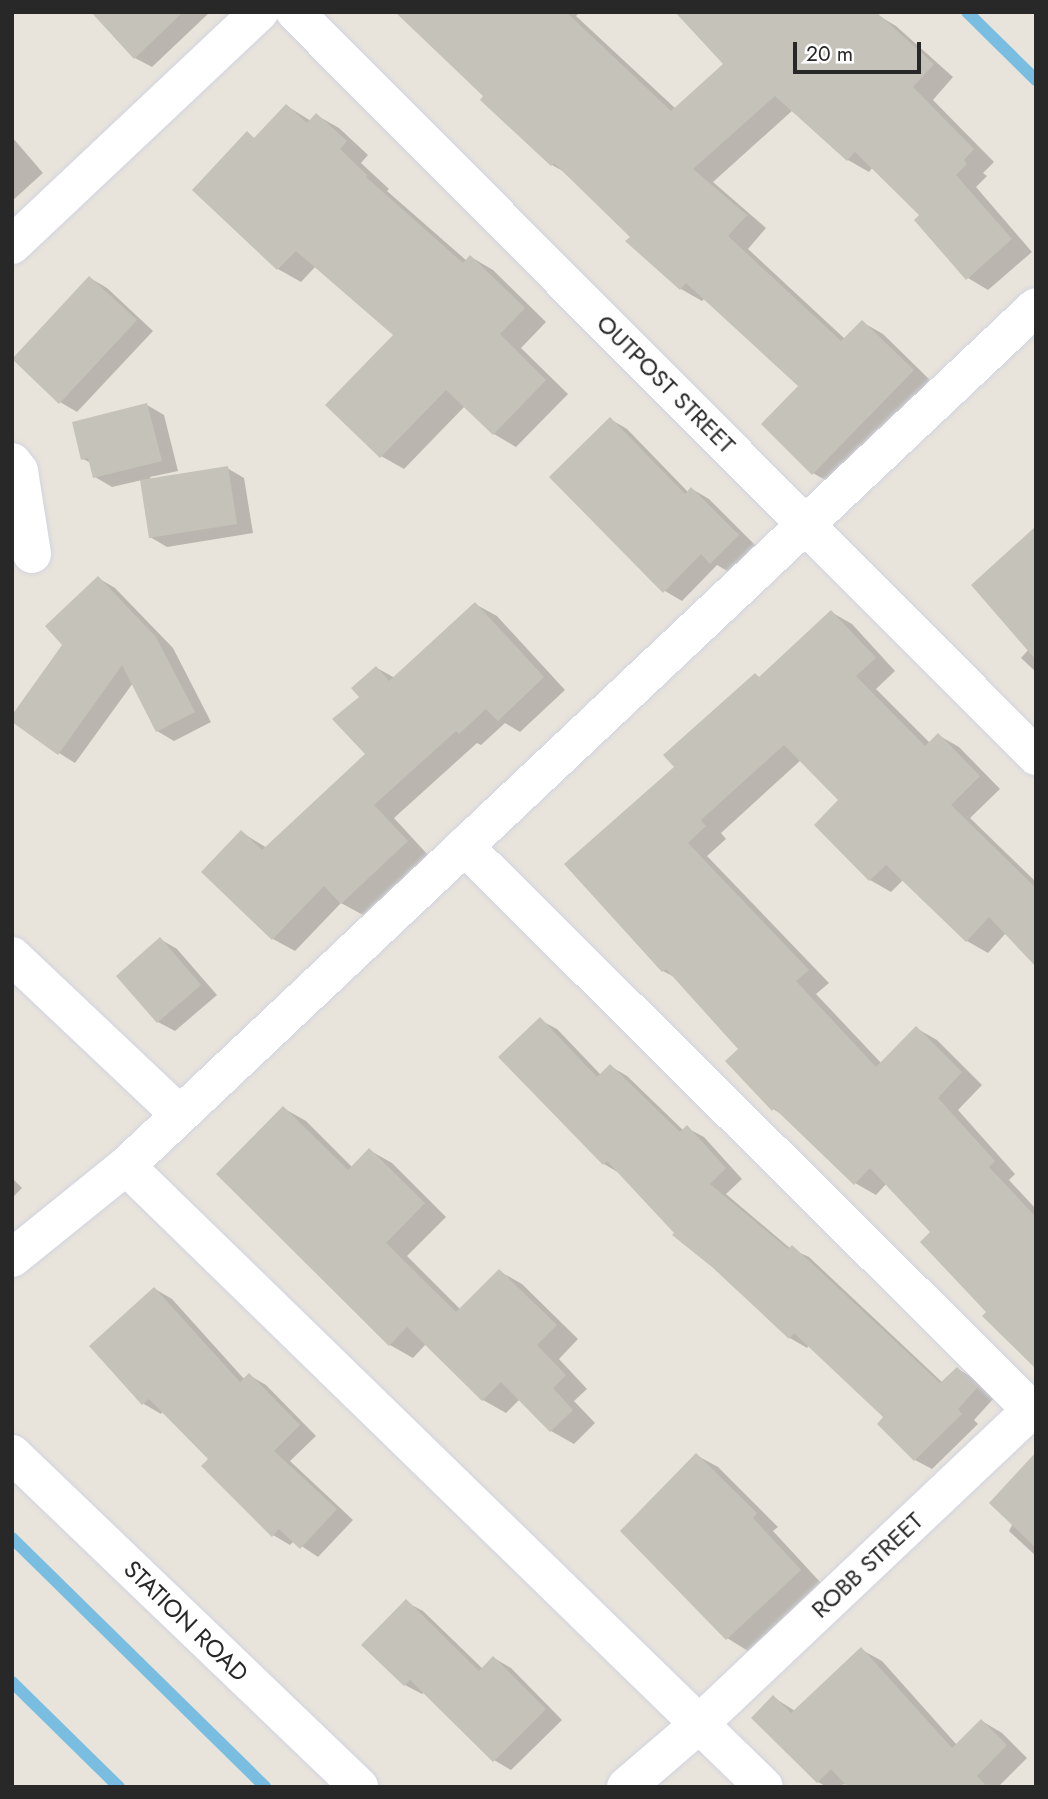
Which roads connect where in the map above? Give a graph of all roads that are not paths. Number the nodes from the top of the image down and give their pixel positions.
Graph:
1 (260, 12) edge
2 (295, 12) edge
3 (12, 245) edge
4 (1036, 307) edge
5 (12, 463) edge
6 (806, 524) junction
7 (32, 554) dead end
8 (1036, 756) edge
9 (464, 846) junction
10 (12, 956) edge
11 (180, 1115) junction
12 (126, 1166) junction
13 (12, 1258) edge
14 (1034, 1410) edge
15 (12, 1454) edge
16 (698, 1725) junction
17 (359, 1787) edge
18 (626, 1787) edge
19 (764, 1787) edge

1 - 3 street
2 - 6 street, OUTPOST STREET
4 - 6 street
5 - 7 street
6 - 8 street, OUTPOST STREET
6 - 9 street
9 - 11 street
9 - 14 street
10 - 11 street
11 - 12 street
12 - 13 street
12 - 16 street
14 - 16 street, ROBB STREET
15 - 17 street, STATION ROAD
16 - 18 street, ROBB STREET
16 - 19 street

